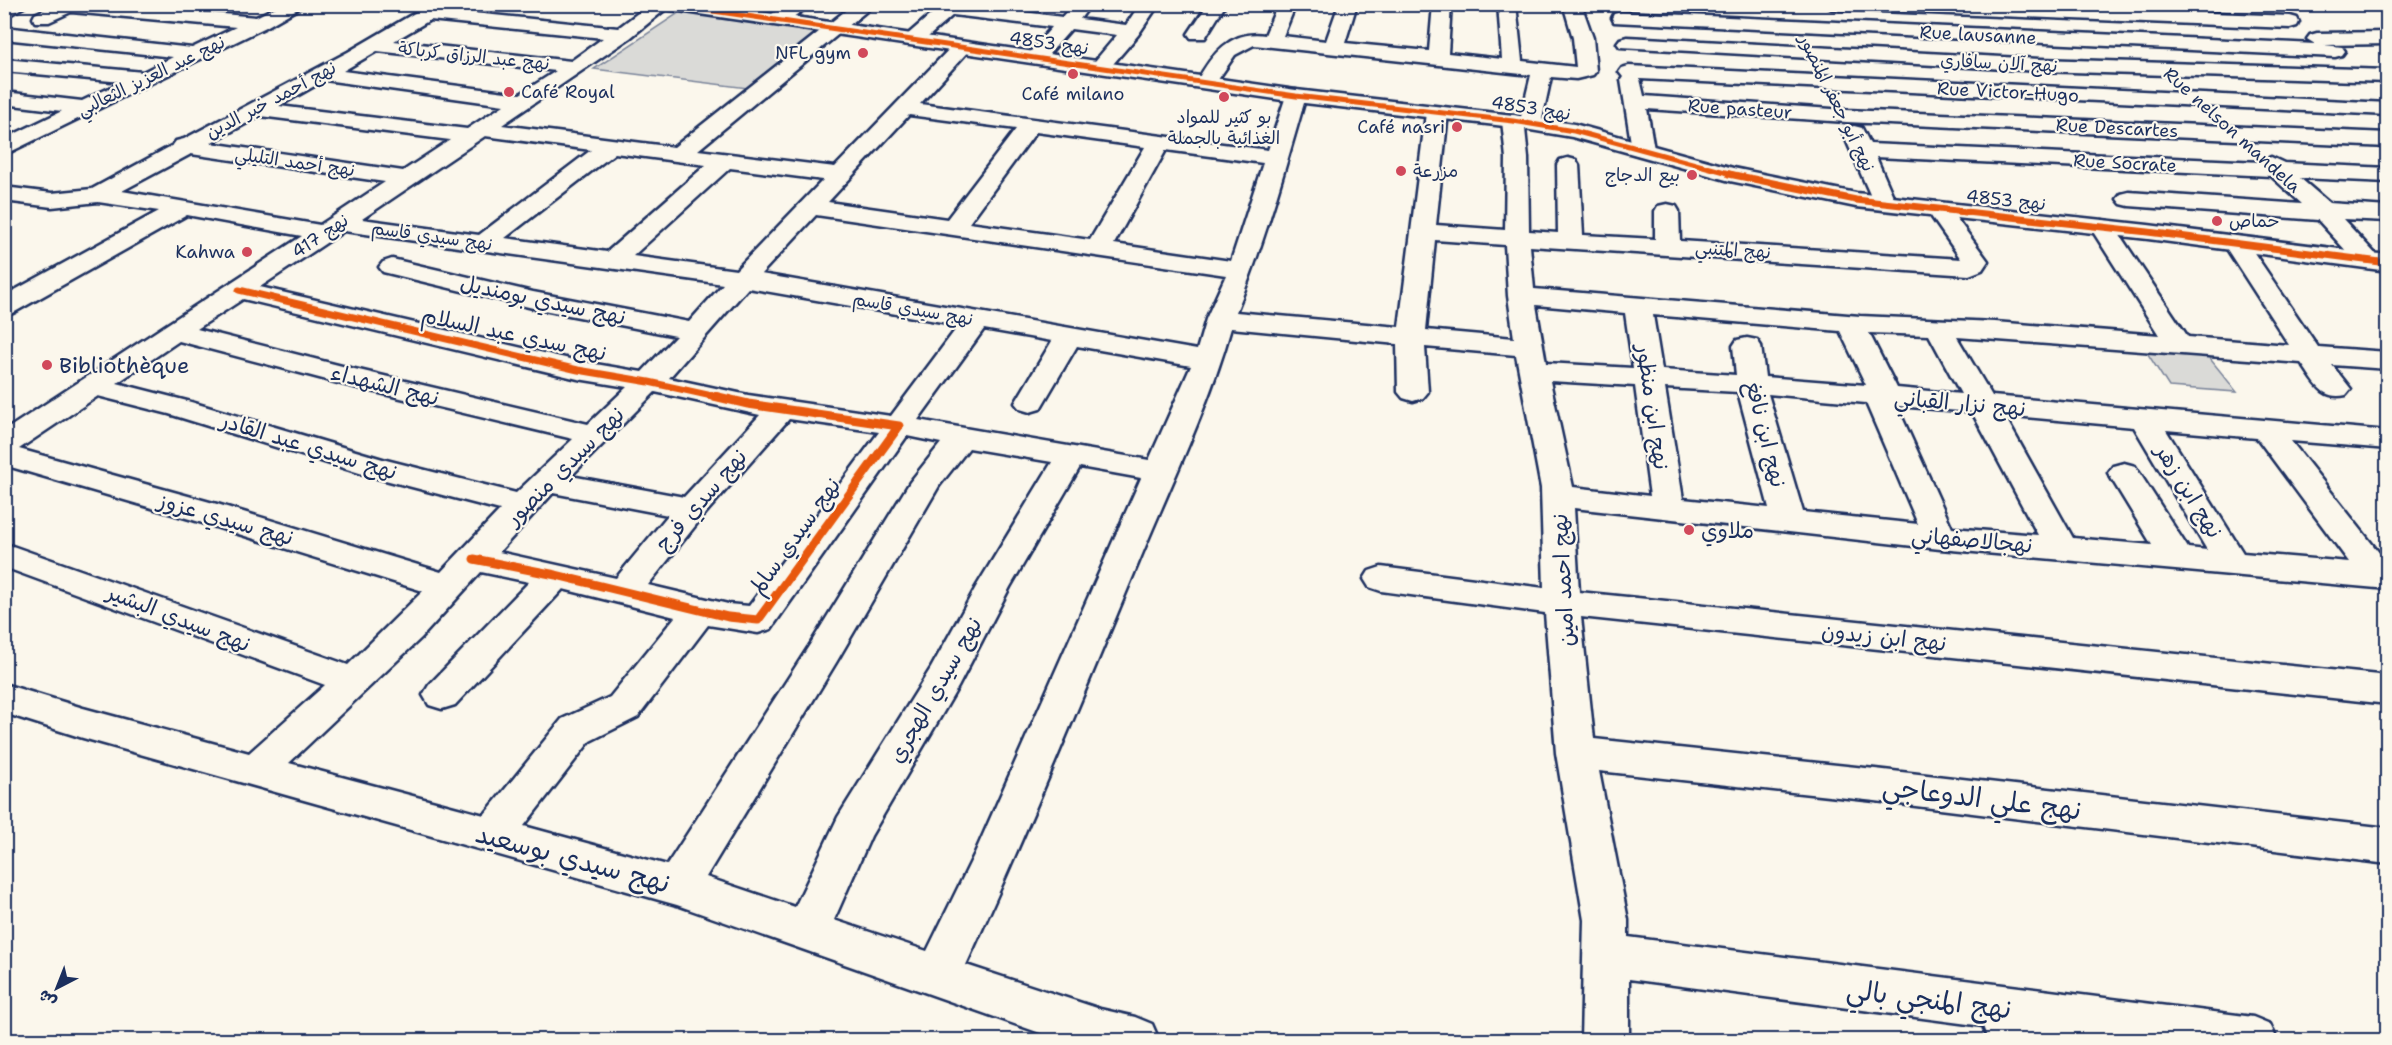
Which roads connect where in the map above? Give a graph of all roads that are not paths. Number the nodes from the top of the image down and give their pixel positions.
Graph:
1 (246, 4) edge
2 (297, 4) edge
3 (664, 4) edge
4 (804, 4) edge
5 (866, 4) edge
6 (1082, 4) edge
7 (1150, 4) edge
8 (1217, 4) edge
9 (1287, 4) edge
10 (1348, 4) edge
11 (1442, 4) edge
12 (1507, 4) edge
13 (1572, 4) edge
14 (1786, 4) edge
15 (1832, 4) edge
16 (2260, 4) edge
17 (79, 5) edge
18 (953, 7) edge
19 (129, 8) edge
20 (721, 8) edge
21 (436, 9) edge
22 (1016, 10) edge
23 (2098, 10) edge
24 (1619, 11) edge
25 (42, 18) dead end
26 (214, 19) junction
27 (775, 20) junction
28 (2290, 22) junction
29 (261, 23) junction
30 (1066, 24) junction
31 (1800, 27) junction
32 (835, 28) junction
33 (1131, 31) junction
34 (4, 33) edge
35 (623, 34) junction
36 (1198, 34) dead end
37 (2388, 38) edge
38 (2317, 39) junction
39 (913, 40) junction
40 (1272, 41) junction
41 (2134, 42) junction
42 (1628, 43) junction
43 (374, 45) junction
44 (1336, 46) junction
45 (962, 47) junction
46 (2335, 51) junction
47 (195, 54) junction
48 (1815, 54) junction
49 (1035, 57) junction
50 (1438, 58) junction
51 (4, 65) edge
52 (1512, 66) junction
53 (574, 67) junction
54 (1100, 67) junction
55 (1542, 70) junction
56 (2166, 70) junction
57 (1629, 72) junction
58 (322, 74) junction
59 (2379, 77) edge
60 (147, 78) junction
61 (1206, 83) junction
62 (1829, 83) junction
63 (2388, 89) edge
64 (1296, 96) junction
65 (4, 99) edge
66 (523, 101) junction
67 (2200, 101) junction
68 (1634, 102) junction
69 (85, 108) junction
70 (904, 108) junction
71 (255, 109) junction
72 (2388, 109) edge
73 (1437, 112) junction
74 (1846, 116) junction
75 (1521, 122) junction
76 (1030, 125) junction
77 (475, 133) junction
78 (2236, 134) junction
79 (2388, 140) edge
80 (10, 142) edge
81 (1159, 142) junction
82 (184, 146) junction
83 (610, 146) junction
84 (1643, 149) junction
85 (1862, 150) junction
86 (680, 154) junction
87 (1277, 158) junction
88 (725, 160) junction
89 (1568, 165) dead end
90 (2277, 170) junction
91 (840, 175) junction
92 (2388, 176) edge
93 (405, 178) junction
94 (4, 194) edge
95 (98, 195) junction
96 (2129, 199) dead end
97 (2163, 202) junction
98 (1884, 203) junction
99 (183, 207) junction
100 (812, 207) junction
101 (1938, 209) junction
102 (1667, 211) dead end
103 (2323, 211) junction
104 (2388, 214) edge
105 (2102, 227) junction
106 (333, 228) junction
107 (953, 228) junction
108 (1423, 232) junction
109 (1517, 237) junction
110 (2195, 239) junction
111 (1571, 241) junction
112 (484, 243) junction
113 (2235, 243) junction
114 (1668, 246) junction
115 (1098, 249) junction
116 (2378, 261) edge
117 (611, 262) junction
118 (392, 267) dead end
119 (1241, 270) junction
120 (742, 279) junction
121 (239, 290) junction
122 (1521, 296) junction
123 (4, 306) edge
124 (1638, 306) junction
125 (1220, 319) junction
126 (976, 321) junction
127 (1851, 323) junction
128 (1940, 327) junction
129 (695, 331) junction
130 (176, 332) junction
131 (1069, 336) junction
132 (1411, 338) junction
133 (2179, 344) junction
134 (1748, 346) dead end
135 (2309, 354) junction
136 (1531, 359) junction
137 (1208, 360) junction
138 (2388, 361) edge
139 (1649, 378) junction
140 (649, 382) junction
141 (1751, 385) junction
142 (95, 386) junction
143 (2336, 389) dead end
144 (1413, 392) dead end
145 (1882, 396) junction
146 (1030, 403) dead end
147 (1983, 405) junction
148 (781, 410) junction
149 (2144, 418) junction
150 (899, 426) junction
151 (2266, 429) junction
152 (596, 435) junction
153 (961, 437) junction
154 (2387, 440) edge
155 (4, 445) edge
156 (1072, 455) junction
157 (4, 456) edge
158 (1161, 472) junction
159 (2124, 473) dead end
160 (546, 482) junction
161 (1558, 496) junction
162 (523, 505) junction
163 (1668, 508) junction
164 (691, 509) junction
165 (1789, 522) junction
166 (1940, 538) junction
167 (2062, 549) junction
168 (4, 554) edge
169 (474, 559) junction
170 (2178, 559) junction
171 (2233, 564) junction
172 (556, 575) junction
173 (2383, 577) edge
174 (1380, 579) dead end
175 (447, 586) junction
176 (624, 592) junction
177 (1562, 603) junction
178 (701, 609) junction
179 (354, 681) junction
180 (2388, 690) edge
181 (442, 695) dead end
182 (4, 698) edge
183 (1576, 753) junction
184 (256, 770) junction
185 (492, 836) junction
186 (2388, 846) edge
187 (677, 886) junction
188 (807, 930) junction
189 (1606, 955) junction
190 (938, 976) junction
191 (2006, 1025) edge
192 (1111, 1038) edge
193 (2243, 1040) edge
194 (1605, 1041) edge

1 - 26 street
2 - 29 street, نهج عبد العزيز الثعالبي
3 - 20 street, نهج 4853
3 - 35 street, نهج 417
4 - 27 street
5 - 32 street
6 - 30 street
7 - 33 street
8 - 36 street
9 - 40 street
10 - 44 street
11 - 50 street
12 - 52 street
13 - 55 street
14 - 31 street, نهج أبو جعفر المنصور
15 - 23 street
16 - 28 street
17 - 19 street
17 - 25 street
18 - 22 street
18 - 39 street
19 - 26 street
20 - 27 street, نهج 4853
21 - 35 street
21 - 43 street, نهج أحمد خير الدين
22 - 30 street
23 - 28 street
23 - 41 street, Rue nelson mandela
24 - 31 street, Rue lausanne
24 - 42 street
26 - 29 street
27 - 32 street, نهج 4853
28 - 38 street
29 - 47 street, نهج عبد العزيز الثعالبي
30 - 33 street
30 - 49 street
31 - 41 street, Rue lausanne
31 - 48 street, نهج أبو جعفر المنصور
32 - 39 street, نهج 4853
32 - 86 street
33 - 54 street
34 - 47 street
35 - 53 street, نهج 417
37 - 38 street
38 - 46 street
39 - 45 street, نهج 4853
40 - 44 street
40 - 61 street
41 - 46 street, Rue lausanne
41 - 56 street, Rue nelson mandela
42 - 48 street, نهج آلان سافاري
42 - 57 street
43 - 53 street, نهج عبد الرزاق كرباكة
43 - 58 street, نهج أحمد خير الدين
44 - 50 street
45 - 49 street, نهج 4853
45 - 70 street, نهج سيدي منصور
46 - 59 street
47 - 60 street, نهج عبد العزيز الثعالبي
48 - 56 street, نهج آلان سافاري
48 - 62 street, نهج أبو جعفر المنصور
49 - 54 street, نهج 4853
50 - 52 street
51 - 60 street
52 - 55 street
53 - 66 street, نهج 417
54 - 61 street, نهج 4853
55 - 75 street, نهج احمد امين
56 - 59 street, نهج آلان سافاري
56 - 67 street, Rue nelson mandela
57 - 62 street, Rue Victor-Hugo
57 - 68 street
58 - 66 street
58 - 71 street, نهج أحمد خير الدين
59 - 63 street
60 - 69 street, نهج عبد العزيز الثعالبي
61 - 64 street, نهج 4853
62 - 67 street, Rue Victor-Hugo
62 - 74 street, نهج أبو جعفر المنصور
64 - 73 street, نهج 4853
64 - 87 street
65 - 69 street
66 - 77 street, نهج 417
67 - 72 street, Rue Victor-Hugo
67 - 78 street, Rue nelson mandela
68 - 74 street, Rue pasteur
68 - 84 street
69 - 80 street, نهج عبد العزيز الثعالبي
70 - 76 street
70 - 91 street, نهج سيدي منصور
71 - 77 street
71 - 82 street, نهج أحمد خير الدين
73 - 75 street, نهج 4853
73 - 108 street
74 - 78 street, Rue Descartes
74 - 85 street, نهج أبو جعفر المنصور
75 - 84 street, نهج 4853
75 - 109 street, نهج احمد امين
76 - 81 street
76 - 107 street
77 - 83 street
77 - 93 street, نهج 417
78 - 79 street, Rue Descartes
78 - 90 street, Rue nelson mandela
81 - 87 street
81 - 115 street
82 - 93 street, نهج أحمد التليلي
82 - 95 street, نهج أحمد خير الدين
83 - 86 street
83 - 112 street
84 - 98 street, نهج 4853
85 - 90 street, Rue Socrate
85 - 98 street, نهج أبو جعفر المنصور
86 - 88 street
87 - 119 street
88 - 91 street
88 - 117 street
89 - 111 street
90 - 92 street, Rue Socrate
90 - 103 street, Rue nelson mandela
91 - 100 street, نهج سيدي منصور
93 - 106 street, نهج 417
94 - 95 street
95 - 99 street, نهج سيدي قاسم
96 - 97 street
97 - 103 street
97 - 110 street
98 - 101 street, نهج 4853
99 - 106 street, نهج سيدي قاسم
99 - 123 street
100 - 107 street
100 - 120 street, نهج سيدي منصور
101 - 105 street, نهج 4853
101 - 114 street, نهج المتنبي
102 - 114 street
103 - 104 street
103 - 116 street, Rue nelson mandela
105 - 110 street, نهج 4853
105 - 133 street
106 - 112 street, نهج سيدي قاسم
106 - 121 street, نهج 417
107 - 115 street
108 - 109 street, نهج المتنبي
108 - 132 street
109 - 111 street, نهج المتنبي
109 - 122 street, نهج احمد امين
110 - 113 street, نهج 4853
111 - 114 street, نهج المتنبي
112 - 117 street, نهج سيدي قاسم
113 - 116 street, نهج 4853
113 - 135 street
115 - 119 street
117 - 120 street, نهج سيدي قاسم
118 - 129 street, نهج سيدي بومنديل
119 - 125 street
120 - 126 street, نهج سيدي قاسم
120 - 129 street, نهج سيدي منصور
121 - 130 street, نهج 417
121 - 140 street, نهج سدي عبد السلام
122 - 124 street
122 - 136 street, نهج احمد امين
124 - 127 street
124 - 139 street, نهج ابن منظور
125 - 132 street, نهج نزار القباني
125 - 137 street
126 - 131 street, نهج سيدي قاسم
126 - 150 street
127 - 128 street
127 - 145 street
128 - 133 street
128 - 147 street
129 - 140 street, نهج سيدي منصور
130 - 142 street, نهج 417
130 - 152 street, نهج الشهداء
131 - 137 street, نهج سيدي قاسم
131 - 146 street
132 - 136 street, نهج نزار القباني
132 - 144 street
133 - 135 street
134 - 141 street, نهج ابن نافغ
135 - 138 street
135 - 143 street
136 - 139 street, نهج نزار القباني
136 - 161 street, نهج احمد امين
137 - 158 street
139 - 141 street, نهج نزار القباني
139 - 163 street, نهج ابن منظور
140 - 148 street, نهج سدي عبد السلام
140 - 152 street, نهج سيدي منصور
141 - 145 street, نهج نزار القباني
141 - 165 street, نهج ابن نافغ
142 - 155 street, نهج 417
142 - 162 street, نهج سيدي عبد القادر
145 - 147 street, نهج نزار القباني
145 - 166 street
147 - 149 street, نهج نزار القباني
147 - 167 street
148 - 150 street, نهج سدي عبد السلام
148 - 164 street, نهج سدي فرج
149 - 151 street, نهج نزار القباني
149 - 171 street, نهج ابن زهر
150 - 153 street, نهج سدي عبد السلام
150 - 178 street, نهج سيدي سالم
151 - 154 street, نهج نزار القباني
151 - 173 street
152 - 160 street, نهج سيدي منصور
153 - 156 street, نهج سدي عبد السلام
153 - 187 street
156 - 158 street, نهج سدي عبد السلام
156 - 188 street, نهج سيدي الهجري
157 - 175 street, نهج سيدي عزوز
158 - 190 street
159 - 170 street
160 - 162 street, نهج سيدي منصور
160 - 164 street
161 - 163 street, نهجالاصفهاني
161 - 177 street, نهج احمد امين
162 - 169 street, نهج سيدي منصور
163 - 165 street, نهجالاصفهاني
164 - 176 street, نهج سدي فرج
165 - 166 street, نهجالاصفهاني
166 - 167 street, نهجالاصفهاني
167 - 170 street, نهجالاصفهاني
168 - 179 street, نهج سيدي البشير
169 - 172 street
169 - 175 street, نهج سيدي منصور
170 - 171 street, نهجالاصفهاني
171 - 173 street, نهجالاصفهاني
172 - 176 street
172 - 181 street
174 - 177 street, نهج ابن زيدون
175 - 179 street, نهج سيدي منصور
176 - 178 street
177 - 180 street, نهج ابن زيدون
177 - 183 street, نهج احمد امين
178 - 185 street
179 - 184 street, نهج سيدي منصور
182 - 184 street, نهج سيدي بوسعيد
183 - 186 street, نهج علي الدوعاجي
183 - 189 street, نهج احمد امين
184 - 185 street, نهج سيدي بوسعيد
185 - 187 street, نهج سيدي بوسعيد
187 - 188 street, نهج سيدي بوسعيد
188 - 190 street, نهج سيدي بوسعيد
189 - 191 street, نهج المنجي بالي
189 - 194 street, نهج احمد امين
190 - 192 street, نهج سيدي بوسعيد
191 - 193 street, نهج المنجي بالي

